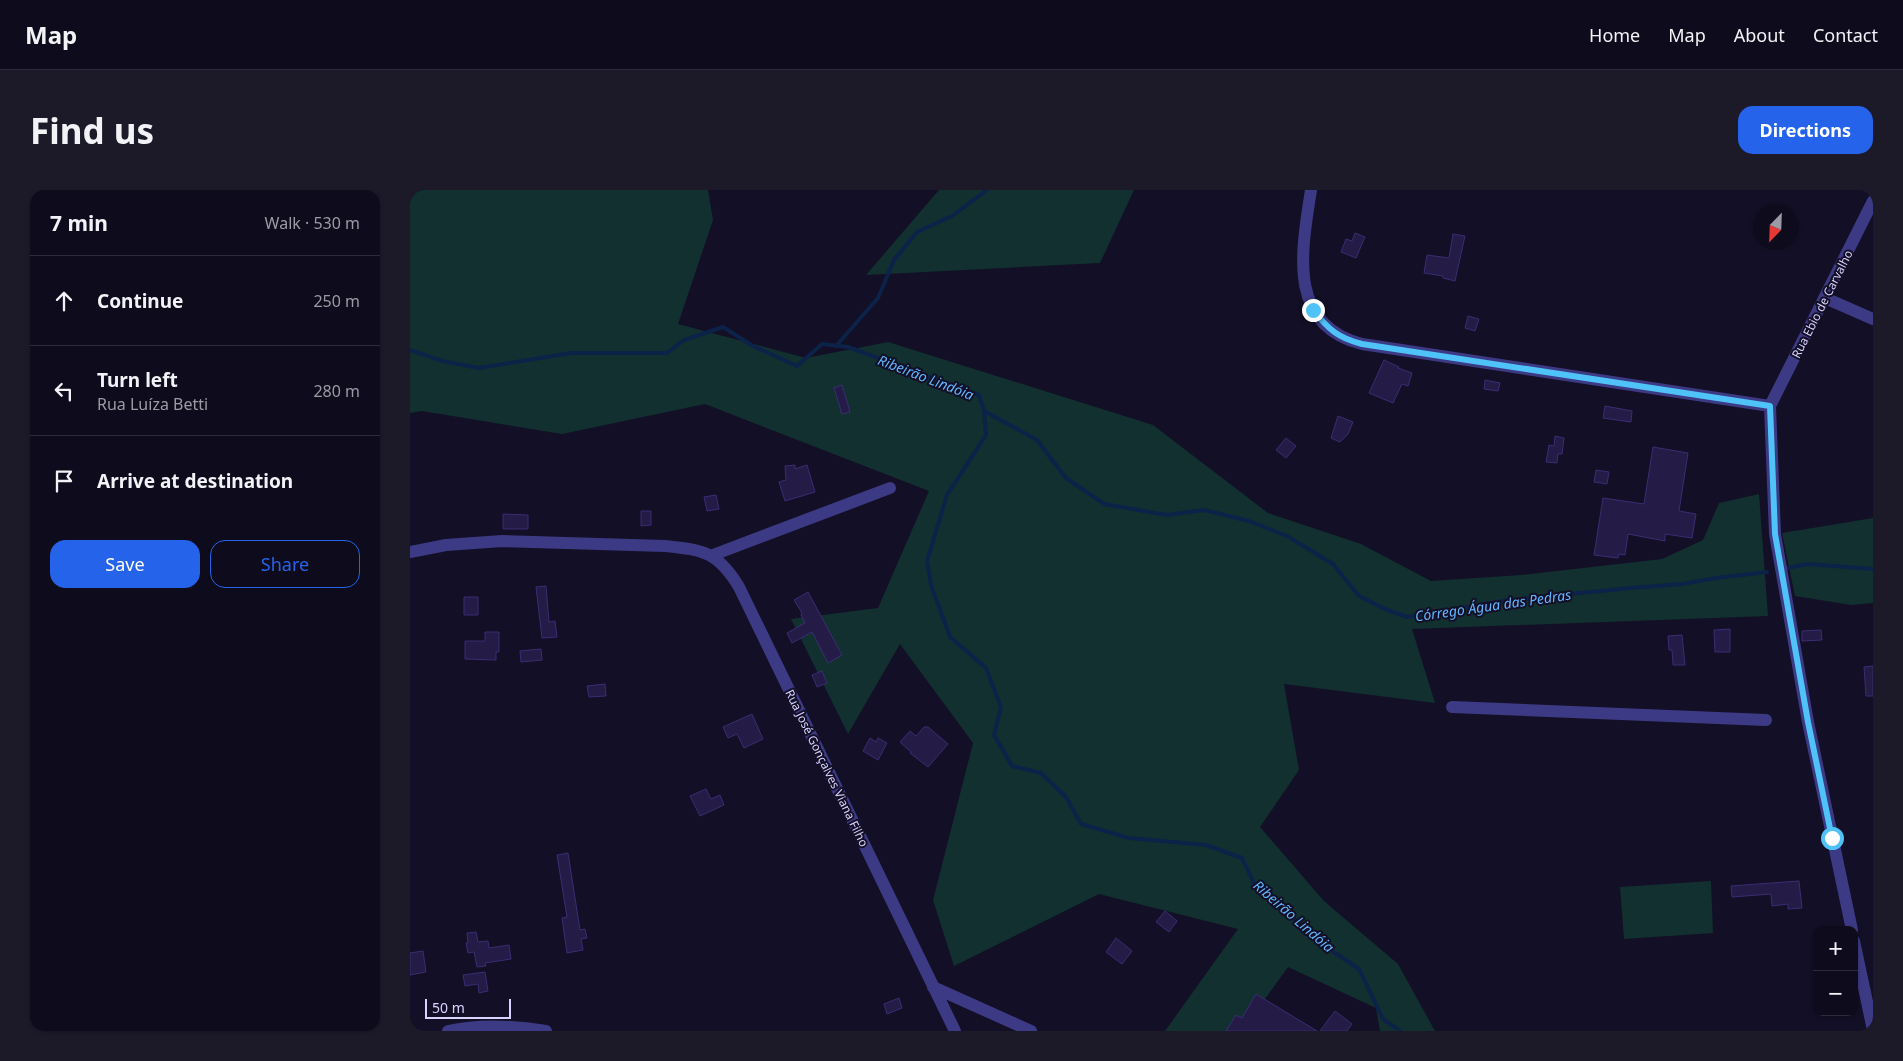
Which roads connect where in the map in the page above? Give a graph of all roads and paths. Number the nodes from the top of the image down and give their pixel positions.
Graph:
1 (1311, 190) edge
2 (1873, 201) edge
3 (1825, 298) junction
4 (1873, 319) edge
5 (1770, 406) junction
6 (890, 488) dead end
7 (410, 552) edge
8 (713, 555) junction
9 (1452, 707) dead end
10 (1766, 720) dead end
11 (1851, 926) edge
12 (1858, 960) edge
13 (933, 987) junction
14 (1873, 1030) edge
15 (448, 1031) edge
16 (546, 1031) edge
17 (955, 1031) edge
18 (1031, 1031) edge

1 - 5 street
2 - 3 street, Rua Ebio de Carvalho
3 - 4 street
3 - 5 street, Rua Ebio de Carvalho
5 - 11 street
6 - 8 street
7 - 8 street
8 - 13 street, Rua José Gonçalves Viana Filho
9 - 10 street
12 - 14 street
13 - 17 street, Rua José Gonçalves Viana Filho
13 - 18 street
15 - 16 street

